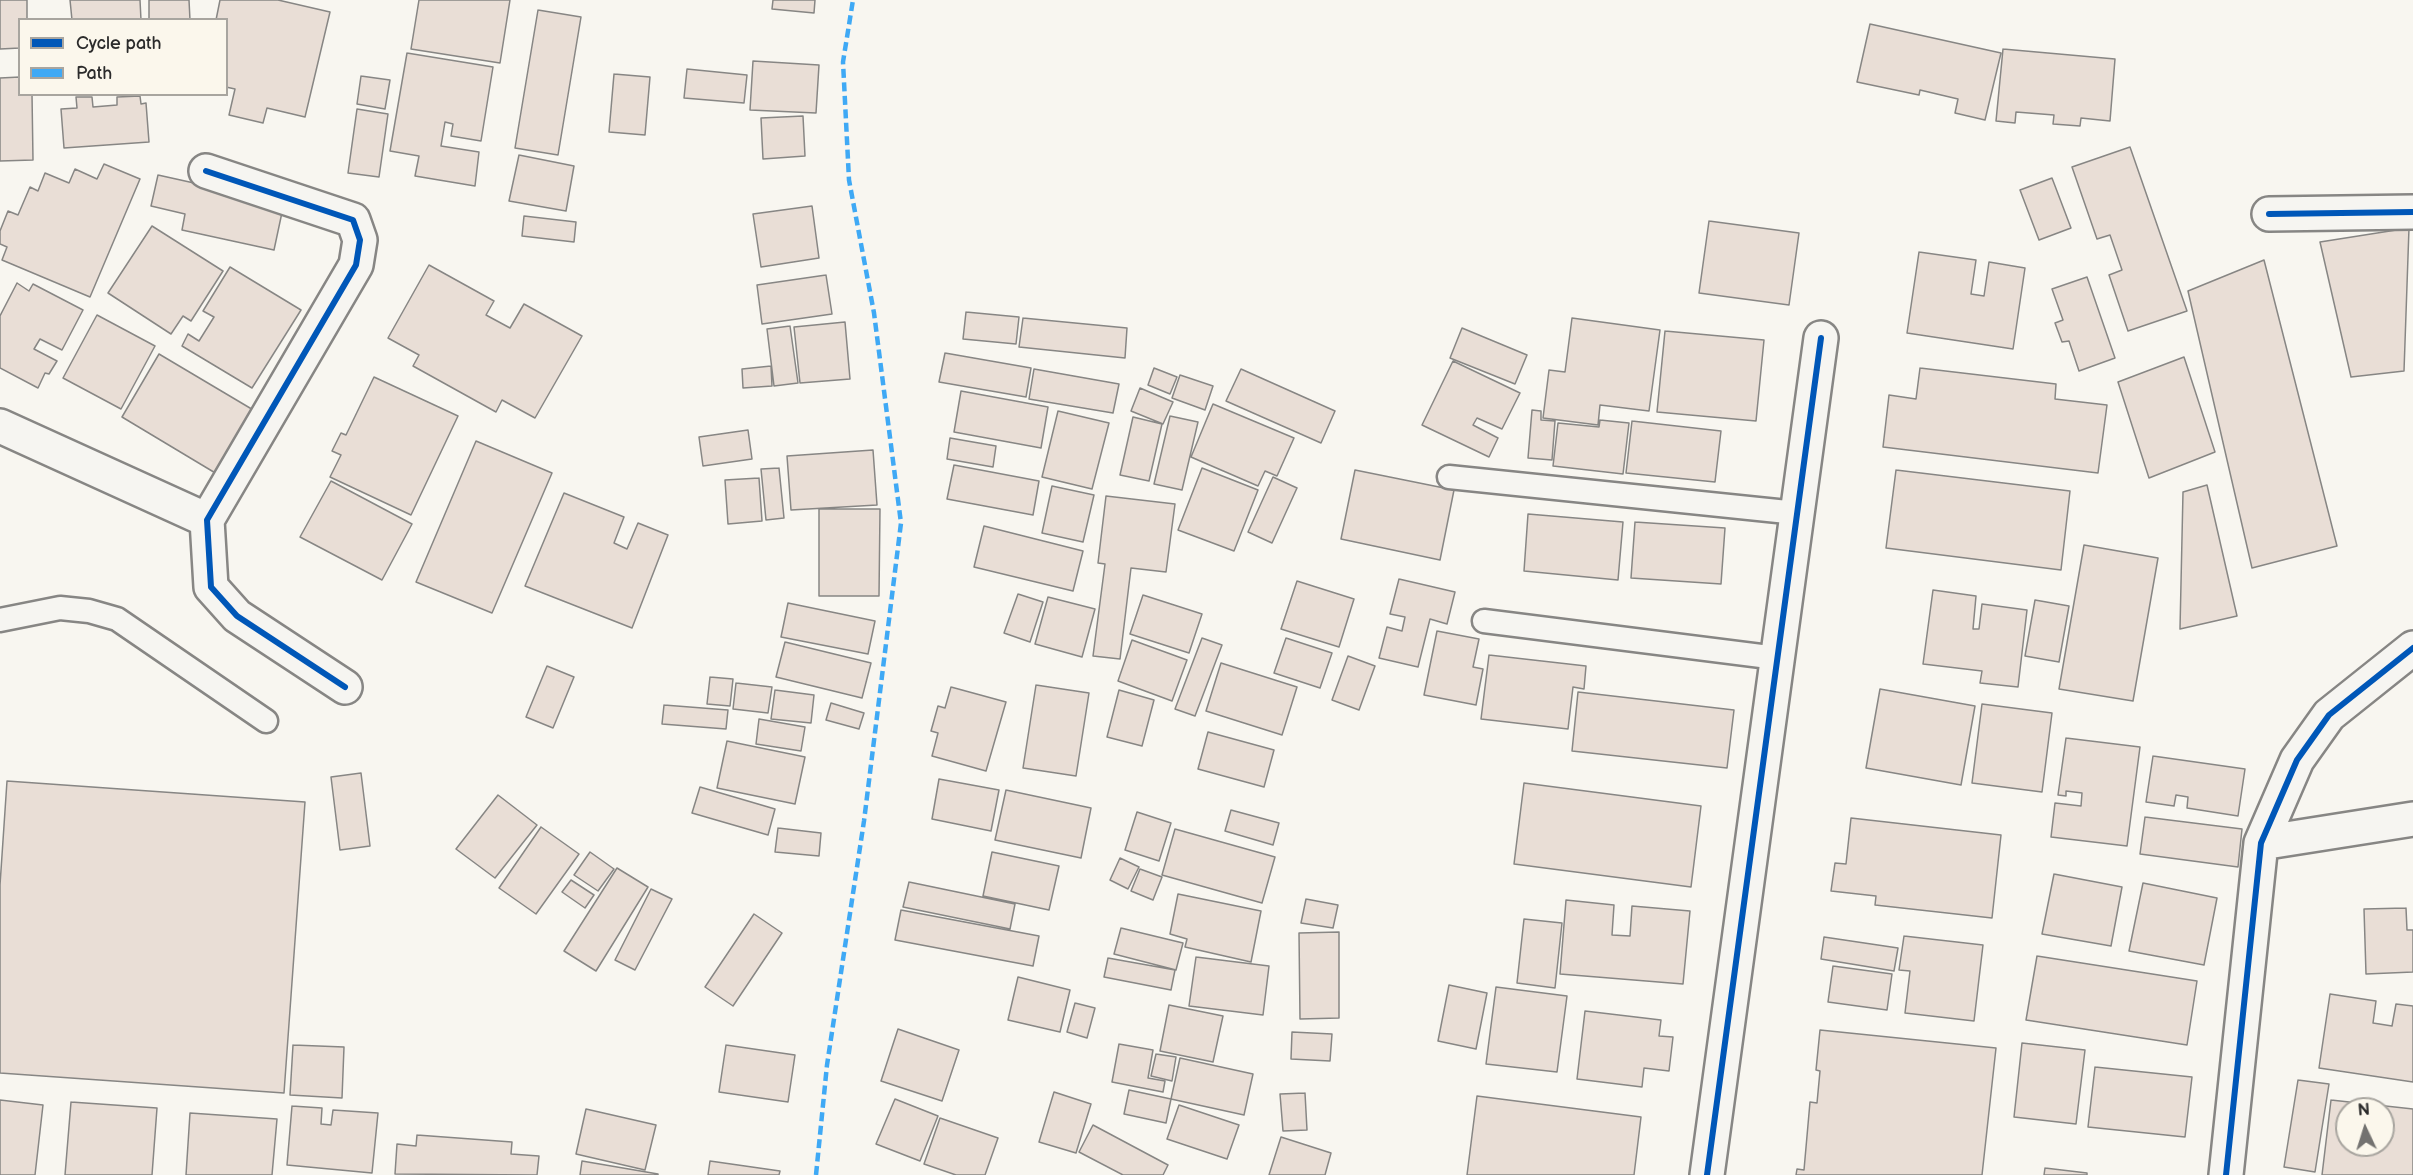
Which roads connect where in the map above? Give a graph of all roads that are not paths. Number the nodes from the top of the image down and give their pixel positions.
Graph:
1 (206, 171) dead end
2 (2413, 212) edge
3 (2269, 214) dead end
4 (1821, 338) dead end
5 (0, 426) edge
6 (1449, 477) dead end
7 (1797, 513) junction
8 (207, 520) junction
9 (0, 620) edge
10 (1484, 621) dead end
11 (2413, 648) edge
12 (1777, 658) junction
13 (345, 687) dead end
14 (266, 721) dead end
15 (2413, 819) edge
16 (2261, 843) junction
17 (1707, 1175) edge
18 (2226, 1175) edge

1 - 8 street
2 - 3 street
4 - 7 street
5 - 8 street
6 - 7 lane
7 - 12 street
8 - 13 street
9 - 14 lane
10 - 12 lane
11 - 16 street
12 - 17 street
15 - 16 street
16 - 18 street

